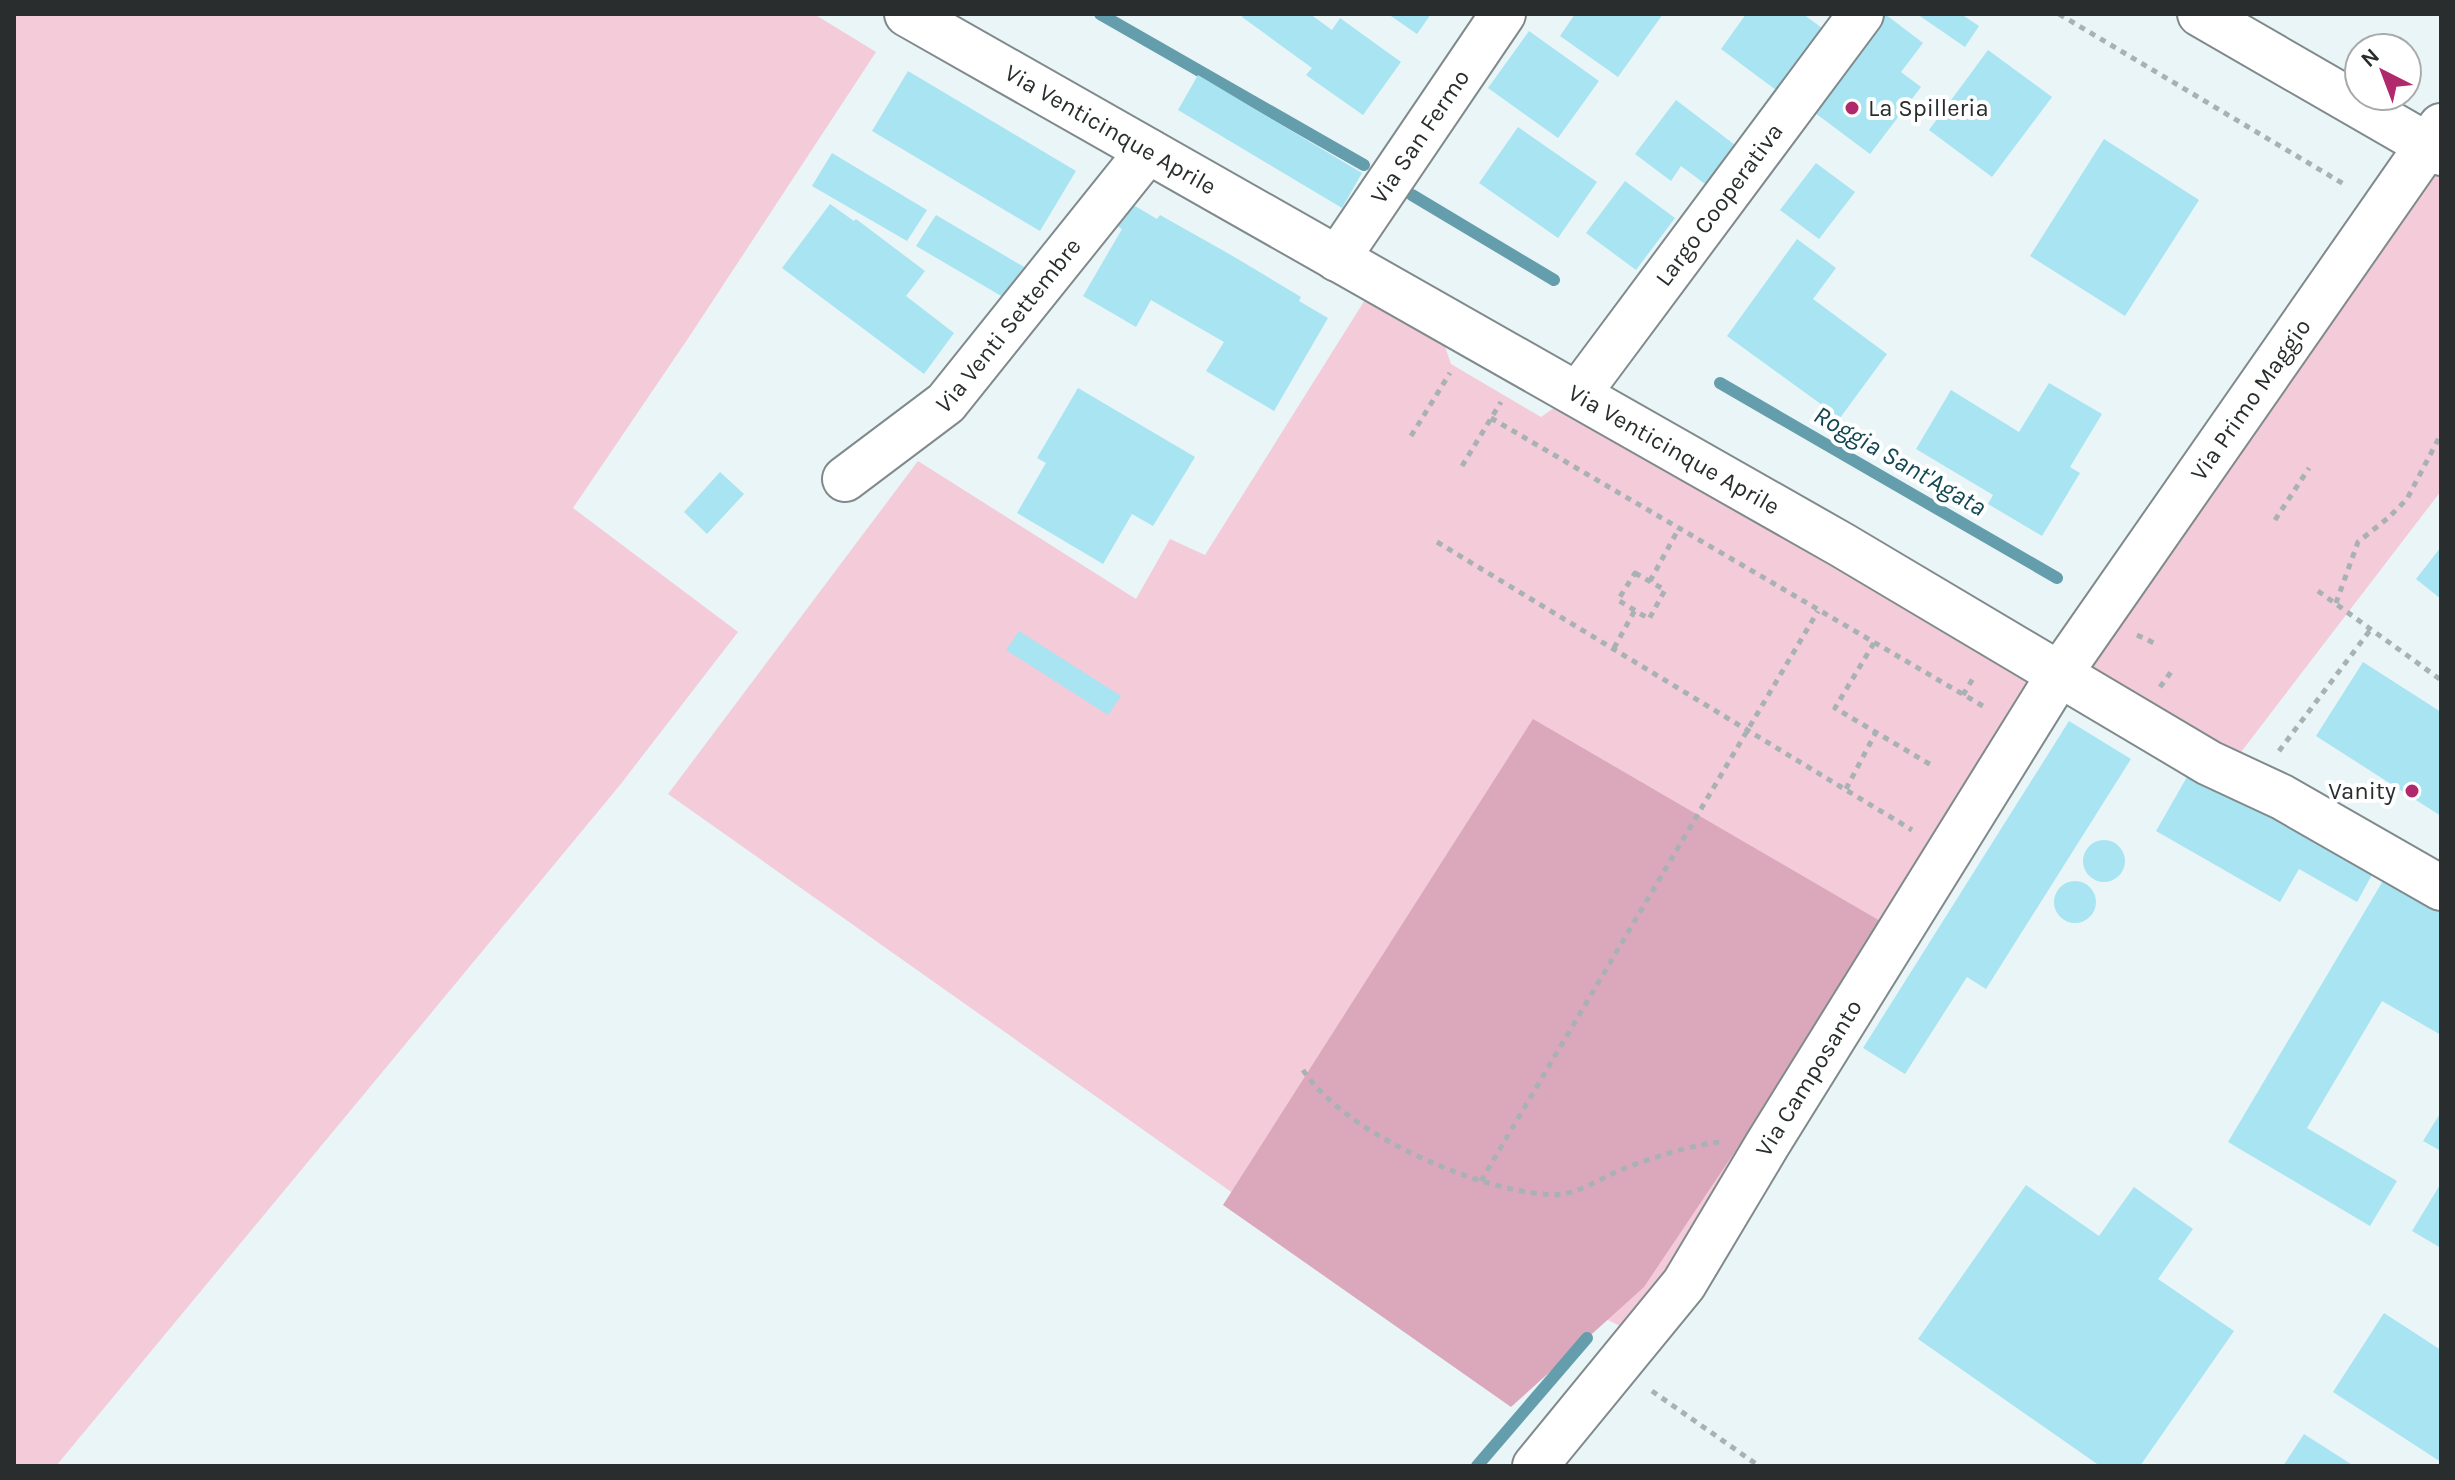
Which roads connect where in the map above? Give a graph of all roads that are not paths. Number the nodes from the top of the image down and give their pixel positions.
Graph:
1 (907, 14) edge
2 (1503, 14) edge
3 (1861, 14) edge
4 (2200, 14) edge
5 (2436, 142) edge
6 (1148, 151) junction
7 (1337, 259) junction
8 (1578, 394) junction
9 (845, 479) dead end
10 (2060, 673) junction
11 (2441, 888) edge
12 (1535, 1466) edge

1 - 6 street, Via Venticinque Aprile
2 - 7 street, Via San Fermo
3 - 8 street, Largo Cooperativa
4 - 5 street
5 - 10 street, Via Primo Maggio
6 - 7 street, Via Venticinque Aprile
6 - 9 street, Via Venti Settembre
7 - 8 street, Via Venticinque Aprile
8 - 10 street, Via Venticinque Aprile
10 - 11 street, Via Venticinque Aprile
10 - 12 street, Via Camposanto

